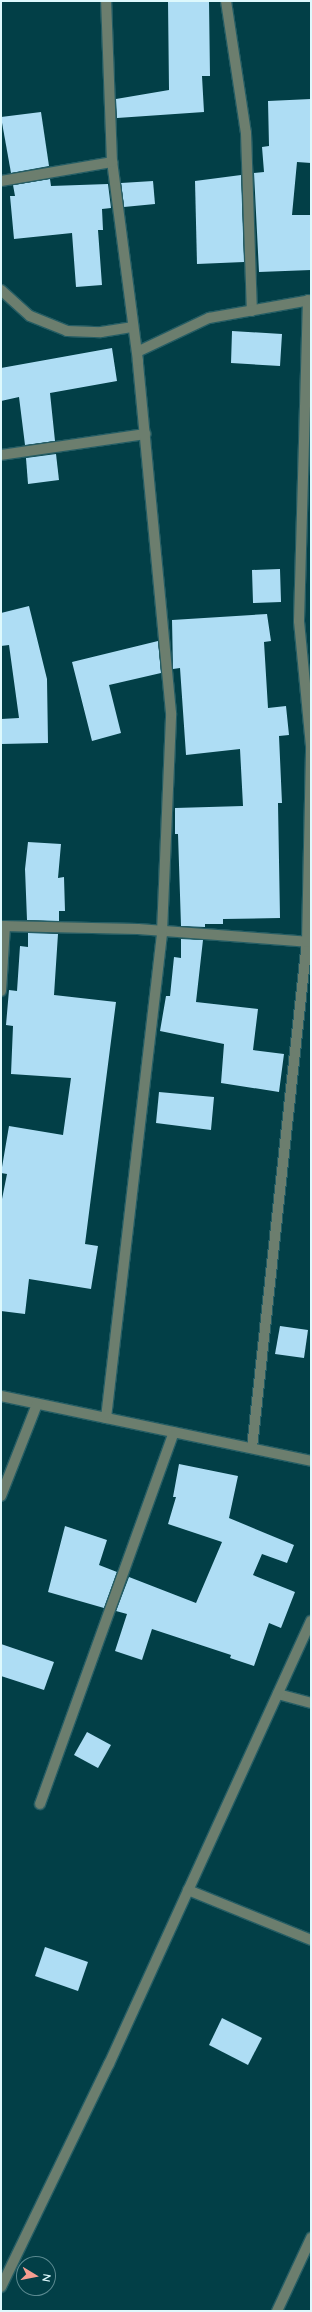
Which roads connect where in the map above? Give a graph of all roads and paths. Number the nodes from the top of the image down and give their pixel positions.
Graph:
1 (106, 1) edge
2 (226, 1) edge
3 (112, 162) junction
4 (1, 181) edge
5 (1, 290) edge
6 (310, 300) edge
7 (252, 311) junction
8 (132, 326) junction
9 (137, 352) junction
10 (144, 434) junction
11 (1, 455) edge
12 (3, 926) edge
13 (162, 932) junction
14 (309, 942) edge
15 (1, 991) edge
16 (1, 1396) edge
17 (37, 1404) junction
18 (106, 1418) junction
19 (174, 1432) junction
20 (252, 1448) junction
21 (311, 1461) edge
22 (1, 1496) edge
23 (311, 1621) edge
24 (278, 1694) junction
25 (311, 1703) edge
26 (40, 1804) dead end
27 (188, 1890) junction
28 (311, 1940) edge
29 (311, 2238) edge
30 (1, 2287) edge
31 (277, 2311) edge

1 - 3 street
2 - 7 street
3 - 4 street
3 - 8 street
5 - 8 street
6 - 7 street
6 - 14 street
7 - 9 street
8 - 9 street
9 - 10 street
10 - 11 street
10 - 13 street
12 - 13 street
12 - 15 street
13 - 14 street
13 - 18 street
14 - 20 street
16 - 17 street
17 - 18 street
17 - 22 street
18 - 19 street
19 - 20 street
19 - 26 street
20 - 21 street
23 - 24 street
24 - 25 street
24 - 27 street
27 - 28 street
27 - 30 street
29 - 31 street

